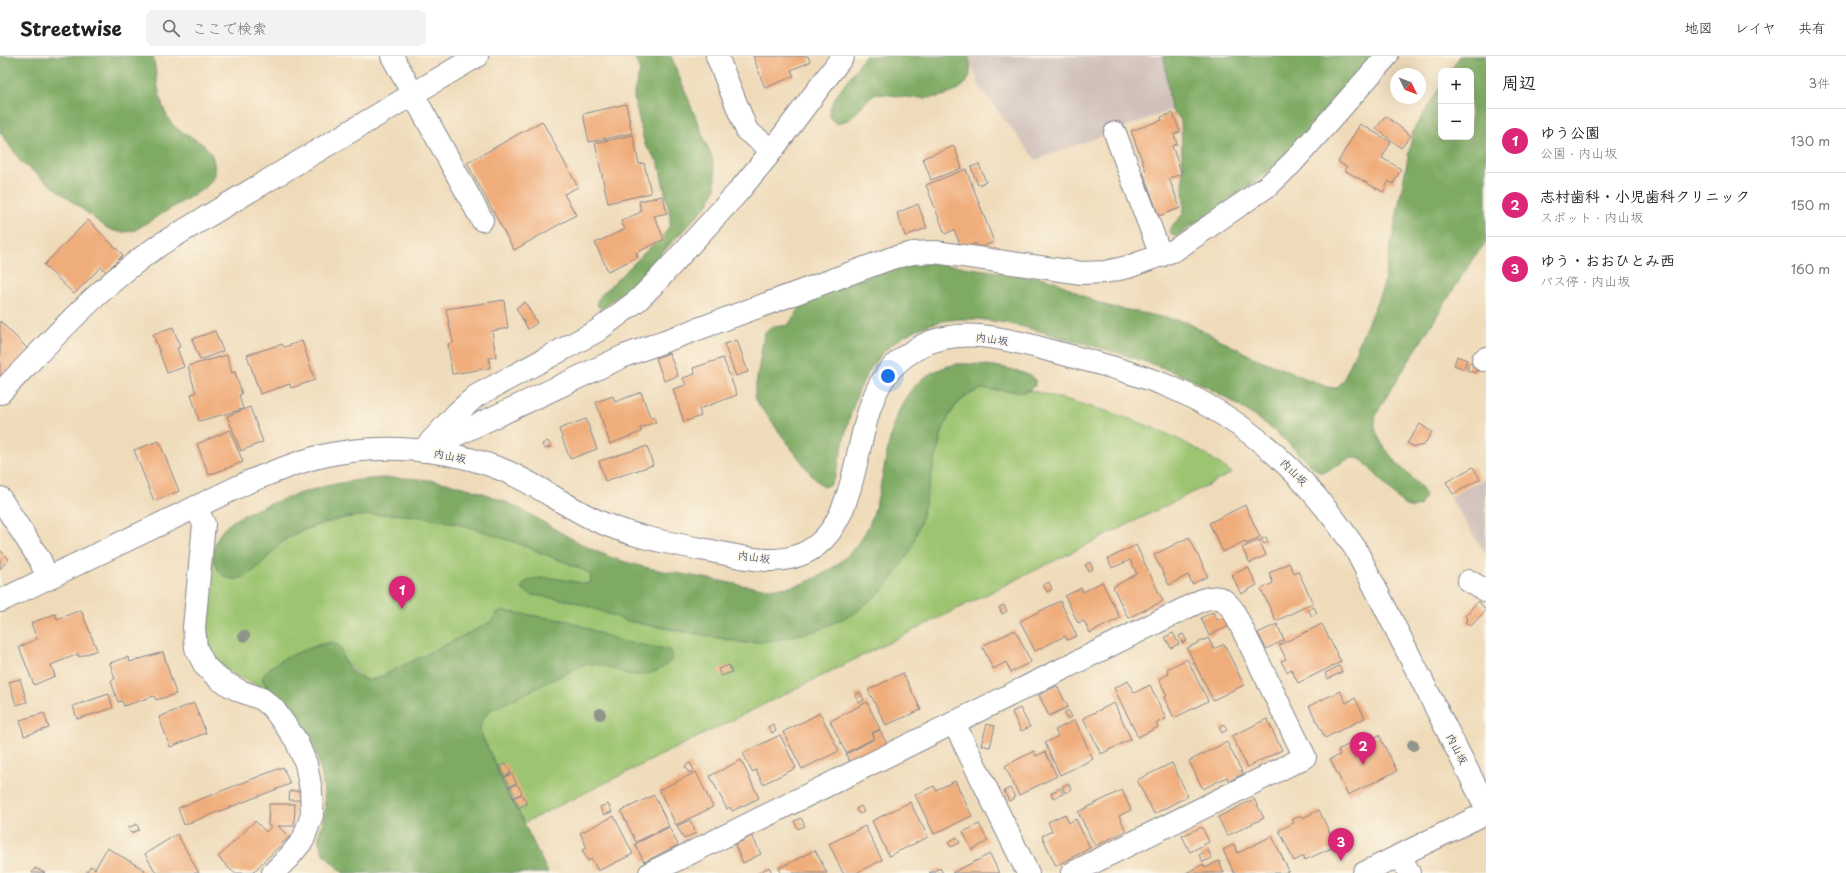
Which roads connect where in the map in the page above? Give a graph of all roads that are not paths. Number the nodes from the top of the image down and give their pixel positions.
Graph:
1 (392, 56) edge
2 (477, 56) edge
3 (717, 56) edge
4 (843, 56) edge
5 (1387, 56) edge
6 (413, 94) junction
7 (1115, 133) dead end
8 (772, 150) junction
9 (482, 220) dead end
10 (1160, 256) junction
11 (0, 393) edge
12 (422, 451) junction
13 (0, 498) edge
14 (196, 507) junction
15 (48, 579) junction
16 (0, 601) edge
17 (954, 723) junction
18 (1486, 807) edge
19 (1486, 812) edge
20 (1405, 864) edge
21 (273, 873) edge
22 (650, 873) edge
23 (1028, 873) edge
24 (1072, 873) edge
25 (1364, 873) edge

1 - 6 street
2 - 6 street
3 - 8 street
4 - 8 street
5 - 10 street
6 - 9 street
6 - 11 street
7 - 10 street
8 - 12 street
10 - 12 street
12 - 14 street, 内山坂
12 - 18 street, 内山坂
13 - 15 street
14 - 15 street, 内山坂
14 - 21 street
15 - 16 street, 内山坂
17 - 22 street
17 - 23 street
17 - 24 street
19 - 20 street
20 - 25 street

